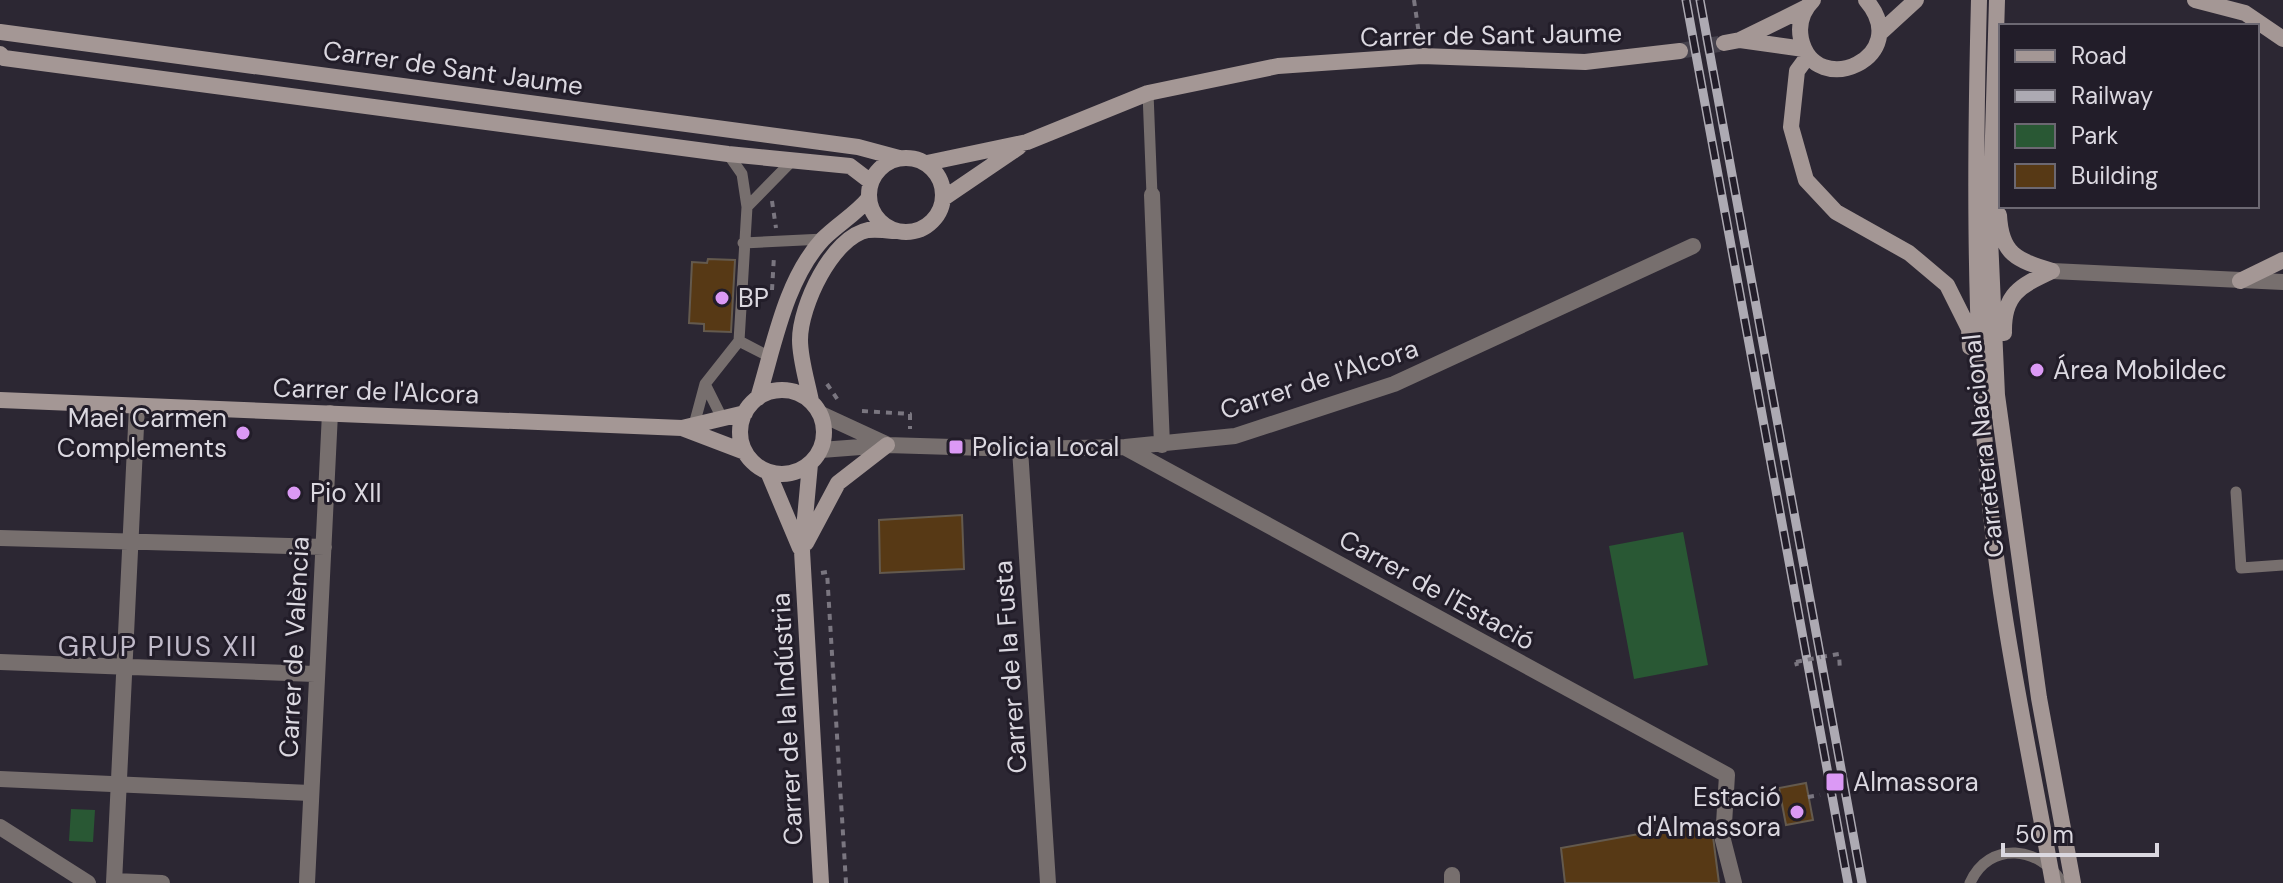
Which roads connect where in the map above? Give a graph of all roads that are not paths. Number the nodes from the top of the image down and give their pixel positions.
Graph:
1 (1866, 0) edge
2 (1916, 0) edge
3 (1979, 0) edge
4 (1997, 0) edge
5 (2195, 0) edge
6 (1809, 4) edge
7 (0, 32) edge
8 (1880, 33) junction
9 (2283, 39) edge
10 (1680, 51) tunnel mouth
11 (1806, 53) junction
12 (0, 54) edge
13 (1148, 93) junction
14 (1027, 142) junction
15 (728, 154) junction
16 (899, 158) junction
17 (1992, 159) junction
18 (793, 160) junction
19 (927, 163) junction
20 (870, 190) junction
21 (1152, 195) joint
22 (944, 198) junction
23 (747, 207) junction
24 (894, 231) junction
25 (824, 239) junction
26 (743, 243) junction
27 (1693, 246) dead end
28 (2283, 260) edge
29 (2052, 271) junction
30 (2240, 281) junction
31 (2283, 282) edge
32 (739, 341) junction
33 (770, 357) junction
34 (705, 384) junction
35 (758, 398) junction
36 (0, 400) edge
37 (137, 406) junction
38 (816, 407) junction
39 (330, 413) junction
40 (745, 413) junction
41 (722, 418) junction
42 (688, 426) junction
43 (2003, 442) junction
44 (887, 445) junction
45 (1162, 445) junction
46 (1125, 447) junction
47 (1020, 449) junction
48 (821, 450) junction
49 (745, 452) junction
50 (1986, 461) junction
51 (810, 464) junction
52 (768, 472) junction
53 (2236, 492) dead end
54 (0, 538) edge
55 (130, 541) junction
56 (324, 547) junction
57 (802, 551) junction
58 (2283, 565) edge
59 (0, 662) edge
60 (124, 667) junction
61 (315, 674) junction
62 (0, 779) edge
63 (119, 785) junction
64 (310, 793) junction
65 (0, 827) edge
66 (2052, 875) edge
67 (114, 882) edge
68 (88, 883) edge
69 (162, 883) edge
70 (307, 883) edge
71 (821, 883) edge
72 (1048, 883) edge
73 (1734, 883) edge
74 (1970, 883) edge
75 (2062, 883) edge
76 (2073, 883) edge

1 - 8 street
2 - 8 street
3 - 50 street, Carretera Nacional
4 - 17 street, Carretera Nacional
5 - 9 street
6 - 11 street
6 - 11 street
7 - 16 street, Carrer de Sant Jaume
8 - 11 street
10 - 13 street, Carrer de Sant Jaume
11 - 50 street
12 - 15 street, Carrer de Sant Jaume
13 - 14 street, Carrer de Sant Jaume
13 - 21 lane
14 - 19 street, Carrer de Sant Jaume
14 - 22 street, Carrer de Sant Jaume
15 - 18 street, Carrer de Sant Jaume
15 - 23 lane
16 - 19 street
16 - 20 street
17 - 29 street
17 - 43 street, Carretera Nacional
18 - 20 street, Carrer de Sant Jaume
18 - 23 lane
19 - 22 street
20 - 24 street
20 - 25 street
21 - 45 street
22 - 24 street
23 - 26 lane
24 - 38 street
25 - 26 lane
25 - 33 street
26 - 32 lane
27 - 45 street, Carrer de l'Alcora
28 - 30 street
29 - 30 street
29 - 43 street
30 - 31 street
32 - 33 lane
32 - 34 lane
33 - 35 street
34 - 41 lane
34 - 42 lane
35 - 38 street
35 - 40 street
36 - 37 street, Carrer de l'Alcora
37 - 39 street, Carrer de l'Alcora
37 - 55 street
38 - 44 street, Carrer de l'Alcora
38 - 48 street
39 - 42 street, Carrer de l'Alcora
39 - 56 street, Carrer de València
40 - 41 street
40 - 49 street
41 - 42 street
42 - 49 street, Carrer de l'Alcora
43 - 76 street, Carretera Nacional
44 - 47 street, Carrer de l'Alcora
44 - 48 street, Carrer de l'Alcora
44 - 57 street
45 - 46 street, Carrer de l'Alcora
46 - 47 street, Carrer de l'Alcora
46 - 73 street, Carrer de l'Estació
47 - 72 street, Carrer de la Fusta
48 - 51 street
49 - 52 street
50 - 66 street, Carretera Nacional
51 - 52 street
51 - 57 street, Carrer de la Indústria
52 - 57 street, Carrer de la Indústria
53 - 58 lane
54 - 55 street
55 - 56 street
55 - 60 street
56 - 61 street, Carrer de València
57 - 71 street, Carrer de la Indústria
59 - 60 street
60 - 61 street
60 - 63 street
61 - 64 street, Carrer de València
62 - 63 street
63 - 64 street
63 - 67 street
64 - 70 street, Carrer de València
65 - 68 street
66 - 74 lane
66 - 75 lane
67 - 69 street

